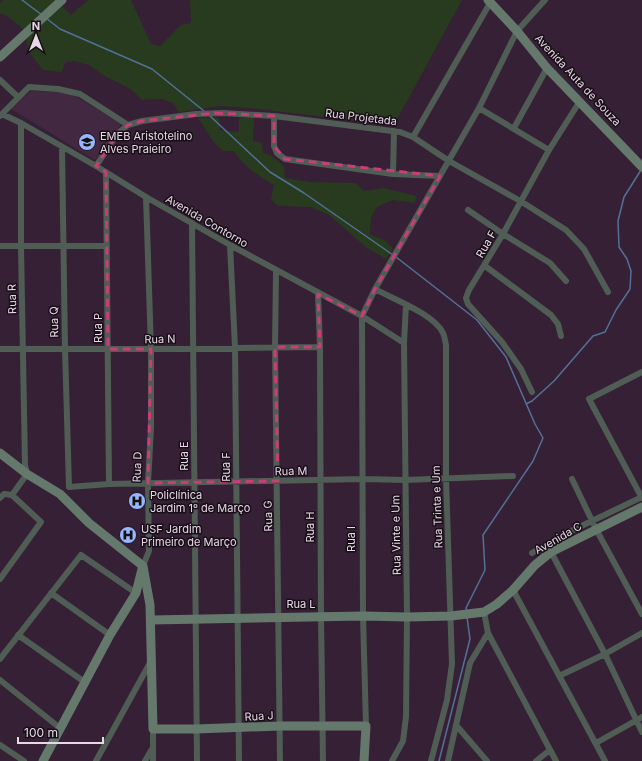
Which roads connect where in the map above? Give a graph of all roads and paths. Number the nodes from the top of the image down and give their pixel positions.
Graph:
1 (60, 0) edge
2 (546, 0) edge
3 (489, 1) edge
4 (517, 31) junction
5 (0, 57) edge
6 (547, 68) junction
7 (0, 80) edge
8 (18, 98) junction
9 (580, 101) junction
10 (479, 108) junction
11 (1, 115) edge
12 (274, 116) junction
13 (21, 123) junction
14 (128, 125) junction
15 (514, 128) junction
16 (394, 131) junction
17 (413, 137) junction
18 (62, 147) junction
19 (549, 150) junction
20 (450, 161) junction
21 (96, 166) junction
22 (642, 167) edge
23 (106, 172) junction
24 (394, 174) junction
25 (440, 176) junction
26 (146, 197) junction
27 (522, 202) junction
28 (468, 210) dead end
29 (192, 223) junction
30 (503, 234) junction
31 (230, 245) junction
32 (0, 246) edge
33 (21, 246) junction
34 (64, 246) junction
35 (107, 246) junction
36 (485, 266) junction
37 (276, 271) junction
38 (566, 281) dead end
39 (375, 289) junction
40 (608, 292) dead end
41 (318, 294) junction
42 (406, 305) junction
43 (362, 316) junction
44 (561, 336) dead end
45 (404, 343) junction
46 (276, 346) junction
47 (235, 347) junction
48 (320, 347) junction
49 (193, 348) junction
50 (0, 349) edge
51 (23, 349) junction
52 (65, 349) junction
53 (108, 349) junction
54 (151, 349) junction
55 (642, 372) edge
56 (532, 392) dead end
57 (0, 453) edge
58 (27, 474) junction
59 (513, 476) dead end
60 (446, 478) junction
61 (363, 479) junction
62 (572, 479) dead end
63 (405, 480) junction
64 (278, 481) junction
65 (320, 481) junction
66 (236, 482) junction
67 (148, 483) junction
68 (194, 483) junction
69 (109, 484) junction
70 (69, 487) junction
71 (60, 494) junction
72 (12, 495) junction
73 (2, 496) edge
74 (642, 498) edge
75 (642, 507) edge
76 (594, 526) junction
77 (551, 552) junction
78 (532, 553) dead end
79 (143, 566) junction
80 (0, 579) edge
81 (513, 590) junction
82 (51, 593) junction
83 (136, 593) junction
84 (484, 612) junction
85 (642, 614) edge
86 (320, 616) junction
87 (362, 616) junction
88 (451, 616) junction
89 (279, 617) junction
90 (407, 617) junction
91 (237, 618) junction
92 (195, 619) junction
93 (151, 620) junction
94 (488, 633) junction
95 (642, 633) edge
96 (18, 635) junction
97 (110, 635) junction
98 (604, 654) junction
99 (0, 659) edge
100 (152, 660) junction
101 (559, 676) junction
102 (0, 680) edge
103 (86, 683) junction
104 (642, 717) edge
105 (636, 720) junction
106 (456, 725) junction
107 (280, 726) junction
108 (366, 726) junction
109 (322, 727) junction
110 (60, 728) junction
111 (153, 729) junction
112 (238, 729) junction
113 (196, 730) junction
114 (642, 732) edge
115 (596, 743) junction
116 (0, 745) edge
117 (152, 749) junction
118 (550, 750) junction
119 (24, 761) edge
120 (43, 761) edge
121 (96, 761) edge
122 (145, 761) edge
123 (153, 761) edge
124 (197, 761) edge
125 (239, 761) edge
126 (280, 761) edge
127 (323, 761) edge
128 (364, 761) edge
129 (392, 761) edge
130 (431, 761) edge
131 (448, 761) edge
132 (487, 761) edge
133 (536, 761) edge
134 (556, 761) edge
135 (605, 761) edge

1 - 5 street
2 - 4 street
3 - 4 street, Avenida Auta de Souza
3 - 17 street
4 - 6 street, Avenida Auta de Souza
4 - 10 street
6 - 9 street, Avenida Auta de Souza
6 - 15 street
7 - 8 street
8 - 11 street
8 - 14 street
9 - 19 street, Rua F
9 - 22 street, Avenida Auta de Souza
10 - 15 street
10 - 20 street
11 - 13 street, Avenida Contorno
12 - 14 street, Rua Projetada
12 - 16 street, Rua Projetada
12 - 24 street
13 - 18 street, Avenida Contorno
13 - 33 street, Rua R
14 - 21 street
15 - 19 street
16 - 17 street, Rua Projetada
16 - 24 street
17 - 20 street, Rua Projetada
18 - 21 street, Avenida Contorno
18 - 34 street, Rua Q
19 - 27 street, Rua F
20 - 25 street
20 - 27 street, Rua Projetada
21 - 23 street, Avenida Contorno
23 - 26 street, Avenida Contorno
23 - 35 street, Rua P
24 - 25 street
25 - 39 street
26 - 29 street, Avenida Contorno
26 - 54 street, Rua D
27 - 30 street, Rua F
27 - 40 street, Rua Projetada
28 - 30 street
29 - 31 street, Avenida Contorno
29 - 49 street, Rua E
30 - 36 street, Rua F
30 - 38 street
31 - 37 street, Avenida Contorno
31 - 47 street, Rua F
32 - 33 street
33 - 34 street
33 - 51 street, Rua R
34 - 35 street
34 - 52 street, Rua Q
35 - 53 street, Rua P
36 - 44 street
36 - 56 street, Rua F
37 - 41 street, Avenida Contorno
37 - 46 street, Rua G
39 - 42 street, Rua Trinta e Um
39 - 43 street
41 - 43 street, Avenida Contorno
41 - 48 street, Rua H
42 - 45 street, Rua Vinte e Um
42 - 60 street, Rua Trinta e Um
43 - 45 street, Avenida Contorno
43 - 61 street, Rua I
45 - 63 street, Rua Vinte e Um
46 - 47 street, Rua N
46 - 48 street, Rua N
46 - 64 street, Rua G
47 - 49 street, Rua N
47 - 66 street, Rua F
48 - 65 street, Rua H
49 - 54 street, Rua N
49 - 68 street, Rua E
50 - 51 street, Rua N
51 - 52 street, Rua N
51 - 58 street, Rua R
52 - 53 street, Rua N
52 - 70 street, Rua Q
53 - 54 street, Rua N
53 - 69 street, Rua P
54 - 67 street, Rua D
55 - 74 street
57 - 58 street
58 - 71 street
58 - 72 street
59 - 60 street, Rua M
60 - 63 street, Rua M
60 - 88 street, Rua Trinta e Um
61 - 63 street, Rua M
61 - 65 street, Rua M
61 - 87 street, Rua I
62 - 76 street
63 - 90 street, Rua Vinte e Um
64 - 65 street, Rua M
64 - 66 street, Rua M
64 - 89 street, Rua G
65 - 86 street, Rua H
66 - 68 street, Rua M
66 - 91 street, Rua F
67 - 68 street, Rua M
67 - 69 street, Rua M
67 - 79 street, Rua D
68 - 92 street, Rua E
69 - 70 street, Rua M
70 - 71 street
71 - 79 street
72 - 73 street
72 - 80 street
74 - 76 street
75 - 76 street, Avenida C
76 - 77 street, Avenida C
76 - 78 street
76 - 85 street
77 - 81 street, Avenida C
77 - 98 street
79 - 83 street
79 - 93 street, Rua D
81 - 84 street, Avenida C
81 - 101 street
82 - 83 street
82 - 96 street
82 - 97 street
83 - 97 street
84 - 88 street, Avenida C
84 - 94 street
86 - 87 street, Rua L
86 - 89 street, Rua L
86 - 109 street, Rua H
87 - 90 street, Rua L
87 - 108 street, Rua I
88 - 90 street, Rua L
88 - 130 street, Rua Trinta e Um
89 - 91 street, Rua L
89 - 107 street, Rua G
90 - 129 street, Rua Vinte e Um
91 - 92 street, Rua L
91 - 112 street, Rua F
92 - 93 street, Rua L
92 - 113 street, Rua E
93 - 100 street, Rua D
94 - 106 street
94 - 118 street
95 - 98 street
96 - 99 street
96 - 103 street
97 - 103 street
98 - 101 street
98 - 105 street
100 - 111 street, Rua D
100 - 121 street
101 - 115 street
102 - 110 street
103 - 110 street
104 - 105 street
105 - 114 street
105 - 115 street
106 - 131 street
106 - 132 street
107 - 109 street, Rua J
107 - 112 street, Rua J
107 - 126 street, Rua G
108 - 109 street, Rua J
108 - 128 street, Rua I
109 - 127 street, Rua H
110 - 120 street
111 - 113 street, Rua J
111 - 117 street, Rua D
112 - 113 street, Rua J
112 - 125 street, Rua F
113 - 124 street, Rua E
115 - 135 street
116 - 119 street
117 - 122 street
117 - 123 street, Rua D
118 - 133 street
118 - 134 street

